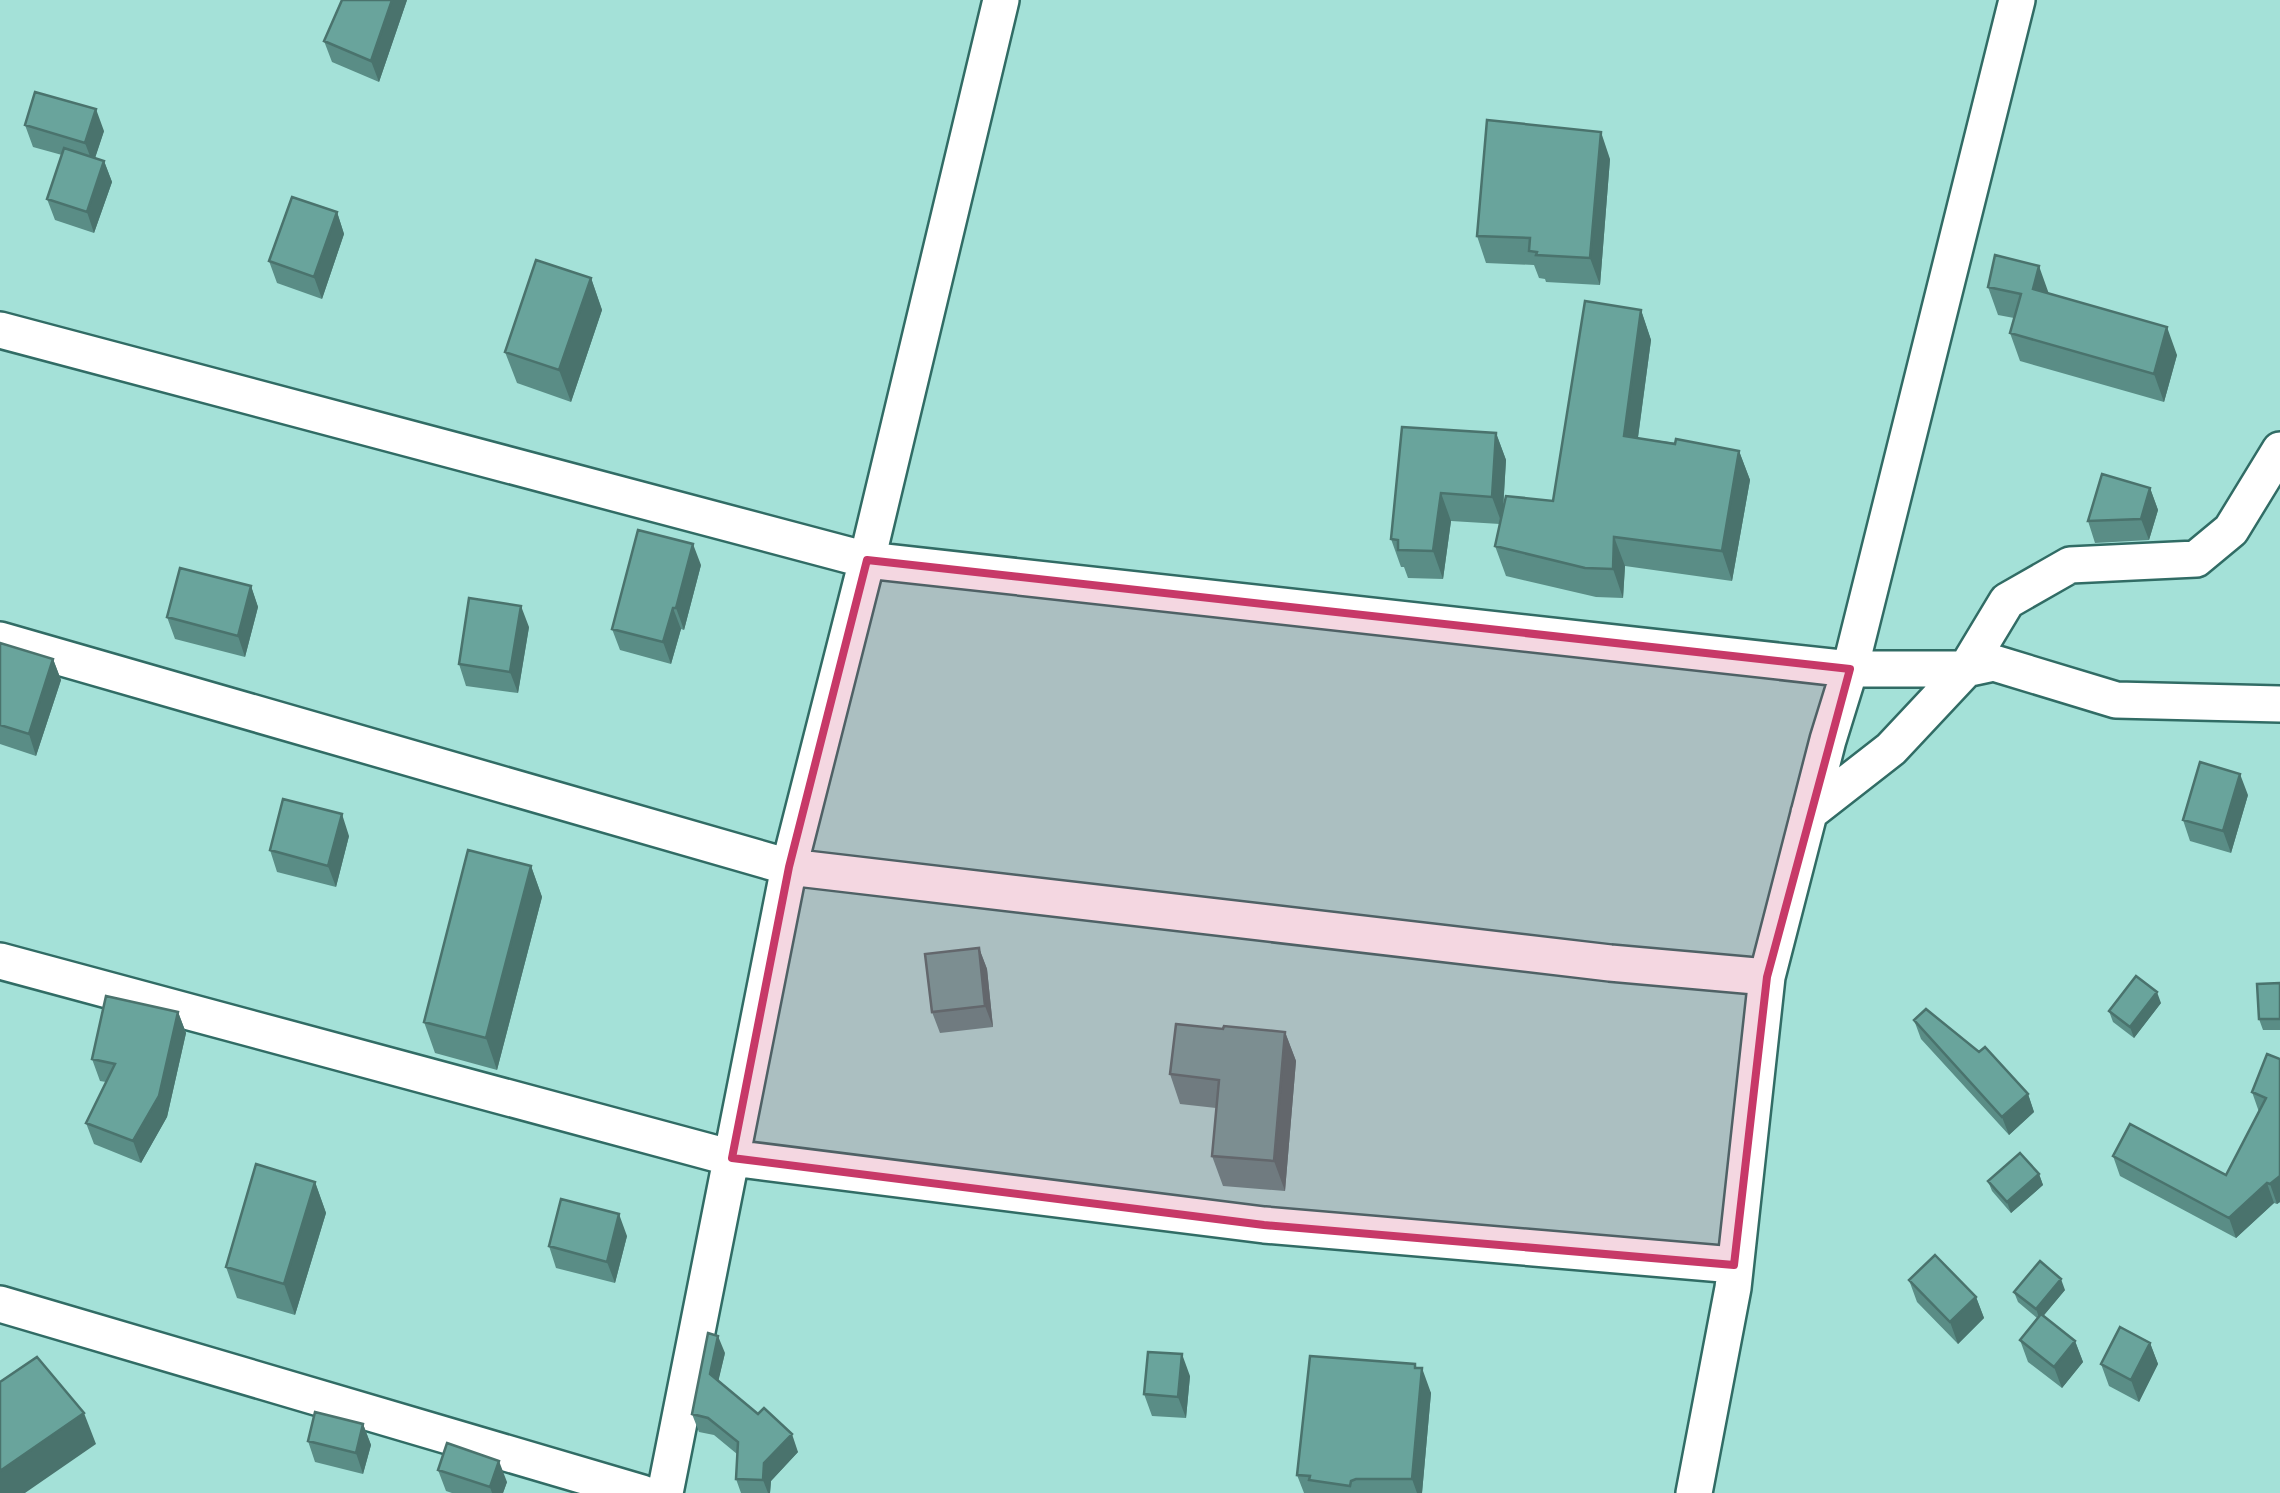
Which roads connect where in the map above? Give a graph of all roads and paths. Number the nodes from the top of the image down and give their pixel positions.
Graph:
1 (1001, 0) edge
2 (2017, 0) edge
3 (0, 330) edge
4 (2280, 450) edge
5 (867, 560) junction
6 (0, 640) edge
7 (1966, 669) junction
8 (1850, 670) junction
9 (2280, 704) edge
10 (1809, 813) junction
11 (789, 868) junction
12 (0, 961) edge
13 (1768, 978) junction
14 (732, 1158) junction
15 (1734, 1265) junction
16 (0, 1304) edge
17 (642, 1493) edge
18 (665, 1493) edge
19 (1694, 1493) edge

1 - 5 street
2 - 8 street
3 - 5 street
4 - 7 street
5 - 8 street
5 - 11 street
6 - 11 street
7 - 8 street
7 - 9 street
7 - 10 street
8 - 10 street
10 - 13 street
11 - 13 street
11 - 14 street
12 - 14 street
13 - 15 street
14 - 15 street
14 - 18 street
15 - 19 street
16 - 17 street

